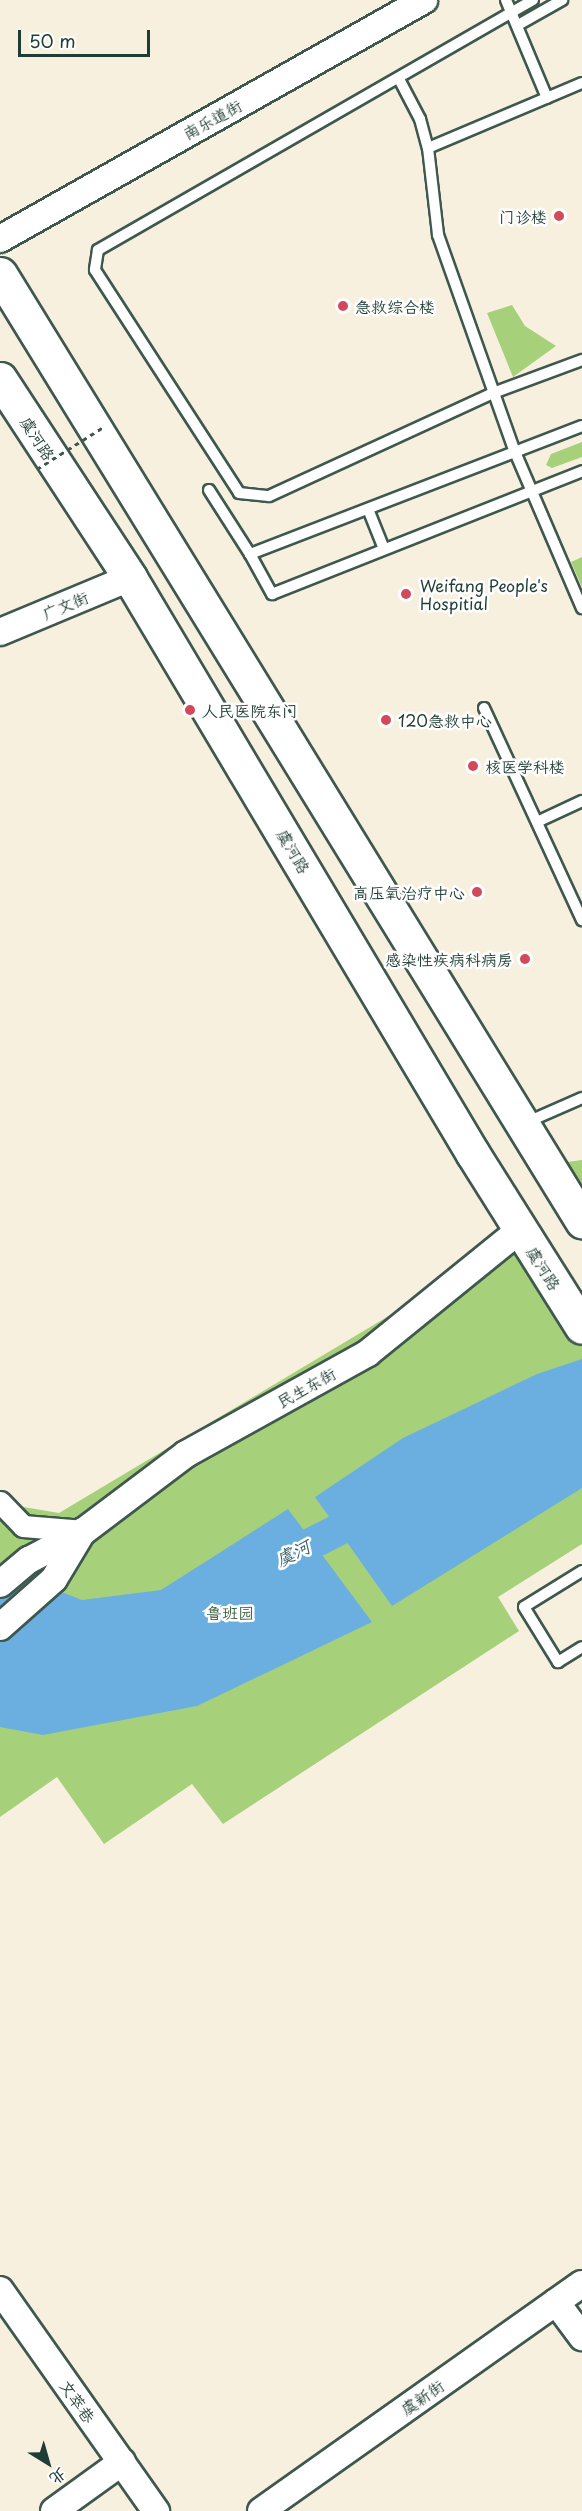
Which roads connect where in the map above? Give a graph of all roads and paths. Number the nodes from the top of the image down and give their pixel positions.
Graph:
1 (424, 0) edge
2 (506, 0) edge
3 (533, 0) edge
4 (562, 0) edge
5 (513, 12) junction
6 (518, 25) junction
7 (399, 79) junction
8 (582, 83) edge
9 (547, 98) junction
10 (428, 147) junction
11 (0, 238) edge
12 (0, 274) edge
13 (582, 360) edge
14 (0, 379) edge
15 (494, 393) junction
16 (105, 426) dead end
17 (582, 426) edge
18 (514, 452) junction
19 (36, 469) dead end
20 (582, 471) edge
21 (209, 490) dead end
22 (531, 491) junction
23 (368, 509) junction
24 (384, 549) junction
25 (250, 554) junction
26 (129, 578) junction
27 (582, 608) edge
28 (0, 632) edge
29 (484, 708) dead end
30 (582, 801) edge
31 (537, 822) junction
32 (582, 920) edge
33 (582, 1098) edge
34 (523, 1124) junction
35 (582, 1221) edge
36 (520, 1230) junction
37 (582, 1327) edge
38 (0, 1502) edge
39 (84, 1531) junction
40 (582, 1571) edge
41 (0, 1584) edge
42 (0, 1627) edge
43 (582, 1647) edge
44 (582, 2284) edge
45 (0, 2290) edge
46 (556, 2302) junction
47 (582, 2337) edge
48 (122, 2462) junction
49 (54, 2511) edge
50 (156, 2511) edge
51 (261, 2511) edge

1 - 11 street, 南乐道街
2 - 5 lane
3 - 5 lane
4 - 6 lane
5 - 6 lane
5 - 7 lane
6 - 9 lane
7 - 10 lane
7 - 15 lane
8 - 9 lane
9 - 10 lane
10 - 15 lane
12 - 34 main road
13 - 15 lane
14 - 26 main road, 虞河路
15 - 18 lane
16 - 19 path, bridge
17 - 18 lane
18 - 22 lane
18 - 23 lane
20 - 22 lane
21 - 25 lane
22 - 24 lane
22 - 27 lane
23 - 24 lane
23 - 25 lane
24 - 25 lane
26 - 28 street, 广文街
26 - 36 main road, 虞河路
29 - 31 lane
30 - 31 lane
31 - 32 lane
33 - 34 lane
34 - 35 main road
36 - 37 main road, 虞河路
36 - 39 street, 民生东街
38 - 39 street
39 - 41 street, 民生东街
39 - 42 street, 民生东街
40 - 43 lane
44 - 46 street, 虞新街
45 - 48 street, 文萃巷
46 - 47 street
46 - 51 street, 虞新街
48 - 49 street
48 - 50 street, 文萃巷

